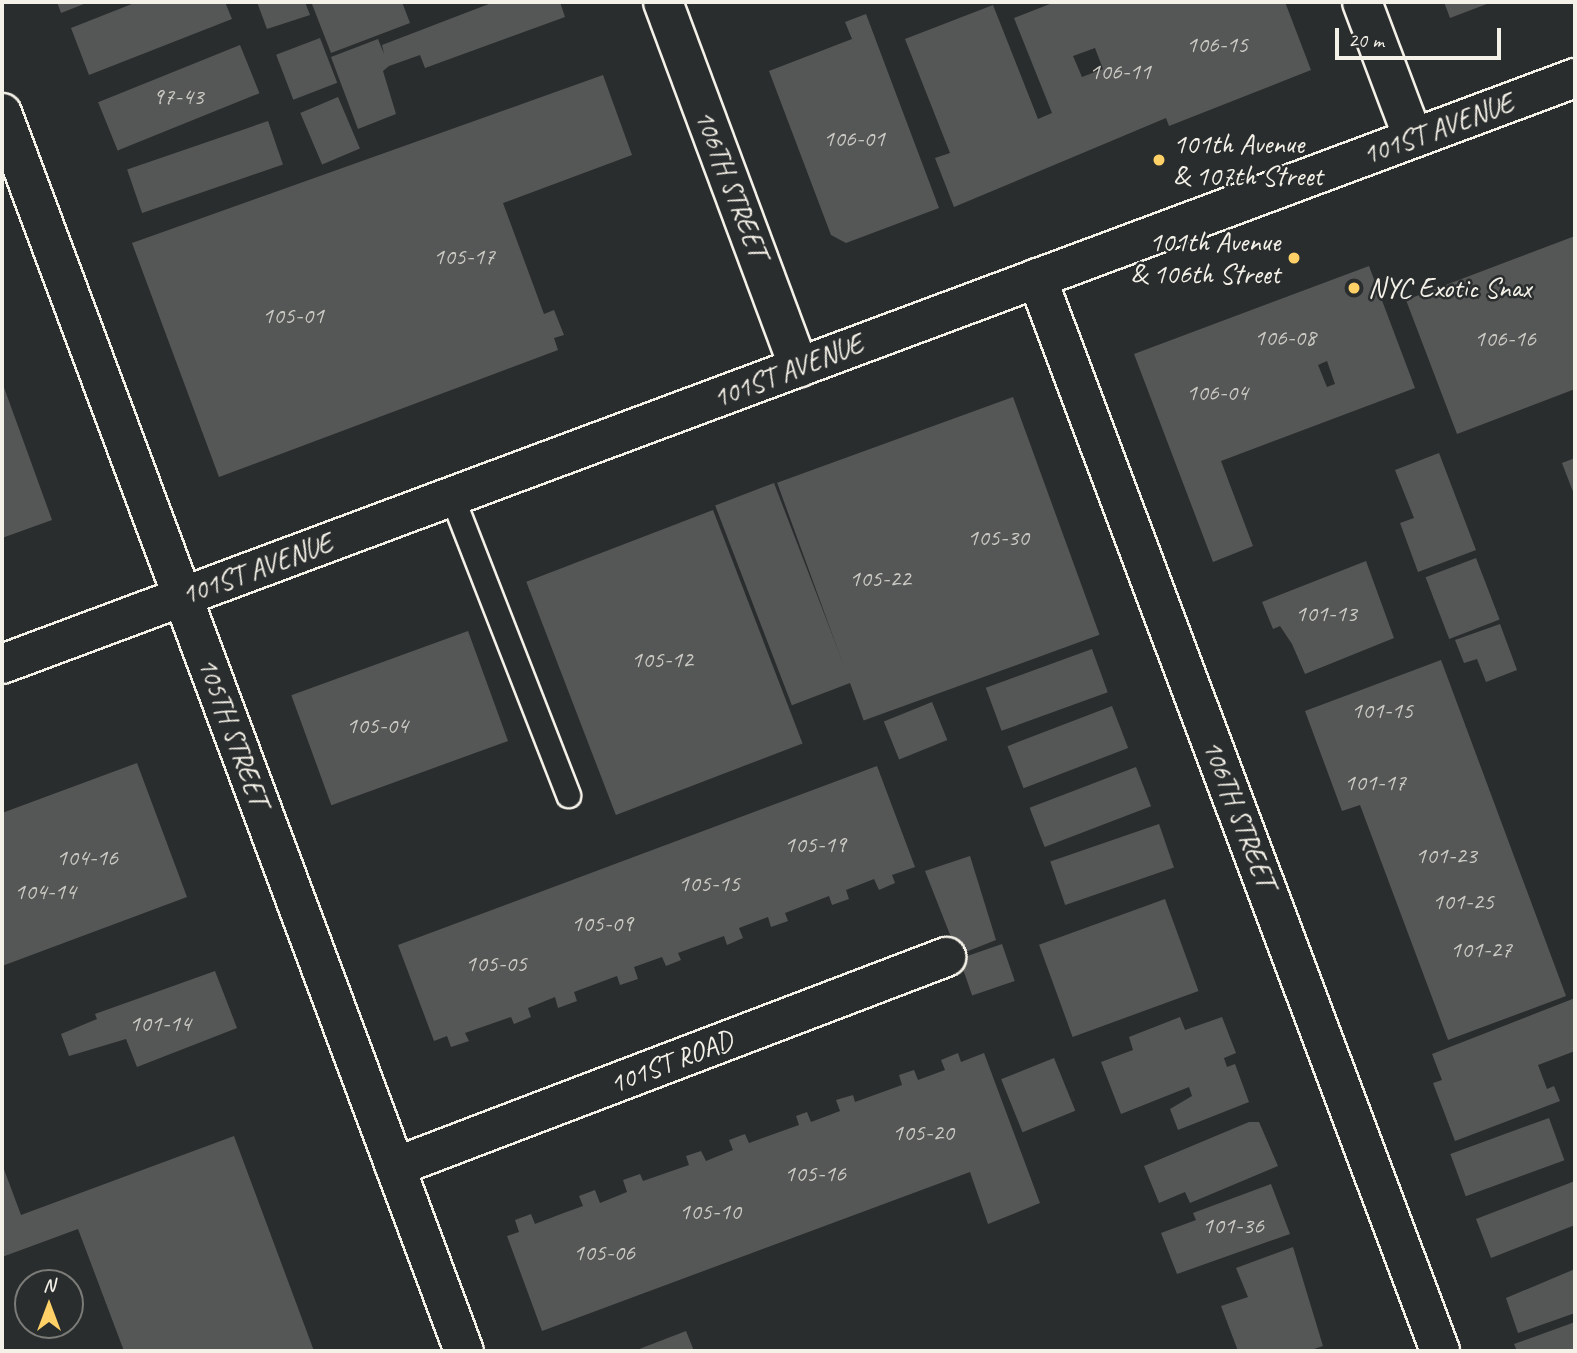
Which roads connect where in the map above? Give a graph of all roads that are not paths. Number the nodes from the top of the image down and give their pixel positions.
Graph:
1 (663, 2) edge
2 (1362, 2) edge
3 (1575, 78) edge
4 (2, 113) edge
5 (1413, 138) junction
6 (1037, 278) junction
7 (799, 367) junction
8 (452, 497) junction
9 (182, 597) junction
10 (2, 664) edge
11 (568, 795) dead end
12 (946, 957) dead end
13 (395, 1167) junction
14 (464, 1351) edge
15 (1440, 1351) edge

1 - 7 street, 106TH STREET
2 - 5 street
3 - 5 street, 101ST AVENUE
4 - 9 street, 105TH STREET
5 - 6 street, 101ST AVENUE
6 - 7 street, 101ST AVENUE
6 - 15 street, 106TH STREET
7 - 8 street, 101ST AVENUE
8 - 9 street, 101ST AVENUE
8 - 11 lane
9 - 10 street, 101ST AVENUE
9 - 13 street, 105TH STREET
12 - 13 street, 101ST ROAD
13 - 14 street, 105TH STREET

